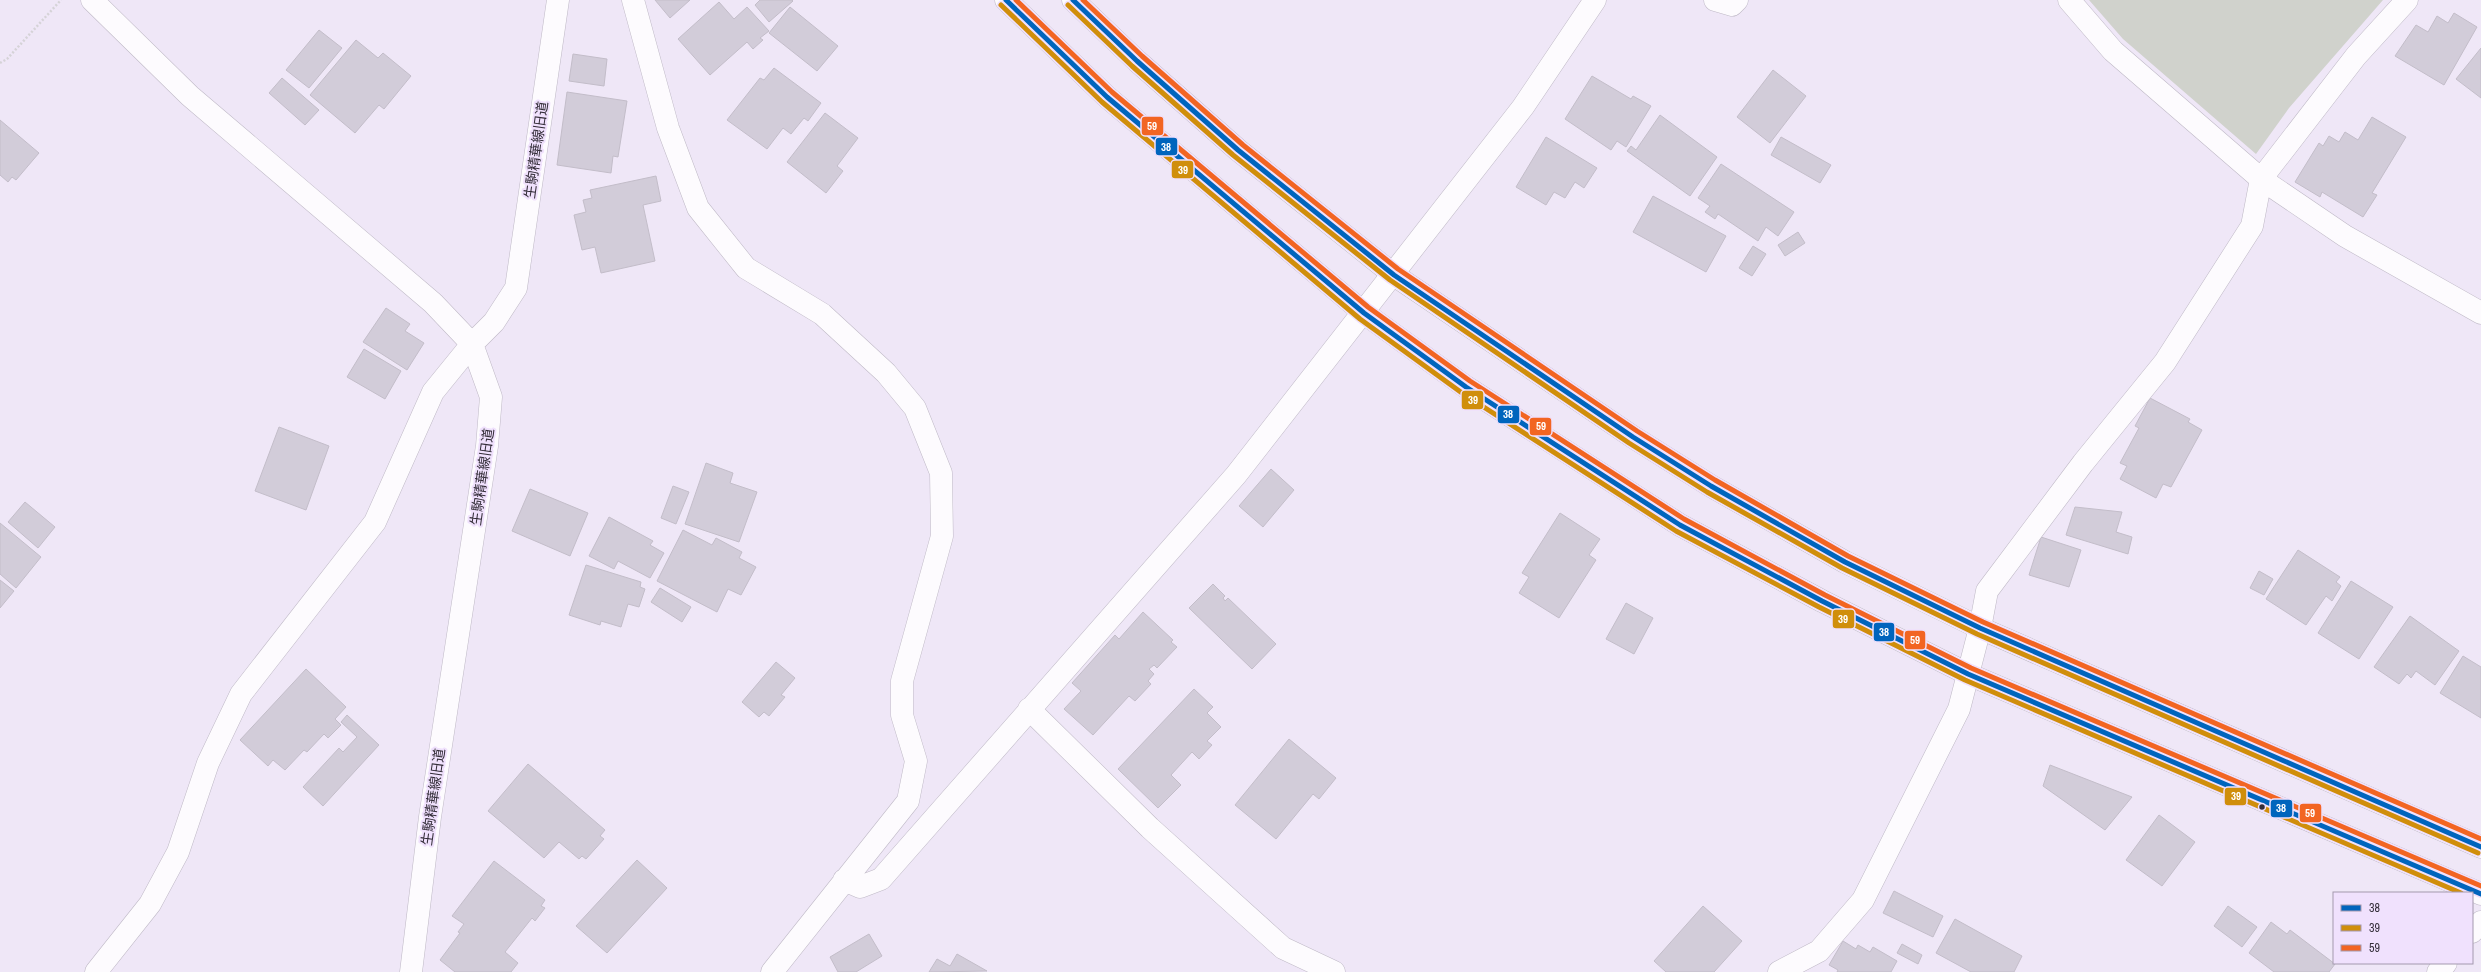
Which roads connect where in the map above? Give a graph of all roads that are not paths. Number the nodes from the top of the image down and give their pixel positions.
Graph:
1 (92, 0) edge
2 (558, 0) edge
3 (633, 0) edge
4 (1006, 0) edge
5 (1073, 0) edge
6 (1595, 0) edge
7 (1715, 0) edge
8 (1737, 0) edge
9 (2069, 0) edge
10 (2407, 0) edge
11 (2261, 180) junction
12 (1394, 274) junction
13 (1364, 313) junction
14 (2481, 313) edge
15 (472, 344) junction
16 (1980, 628) junction
17 (1968, 674) junction
18 (1029, 709) junction
19 (2481, 847) edge
20 (844, 880) junction
21 (2481, 894) edge
22 (2481, 922) edge
23 (2473, 931) edge
24 (2445, 964) edge
25 (96, 972) edge
26 (411, 972) edge
27 (772, 972) edge
28 (1334, 972) edge
29 (1779, 972) edge
30 (2438, 972) edge

1 - 15 street
2 - 15 street, 生駒精華線旧道
3 - 20 street
4 - 13 street
5 - 12 street
6 - 12 street
7 - 8 street
9 - 11 street
10 - 11 street
11 - 14 street
11 - 16 street
12 - 13 street
12 - 16 street
13 - 17 street
13 - 18 street
15 - 25 street
15 - 26 street, 生駒精華線旧道
16 - 17 street
16 - 19 street
17 - 21 street
17 - 29 street
18 - 20 street
18 - 28 street
20 - 27 street
22 - 23 street
24 - 30 street

